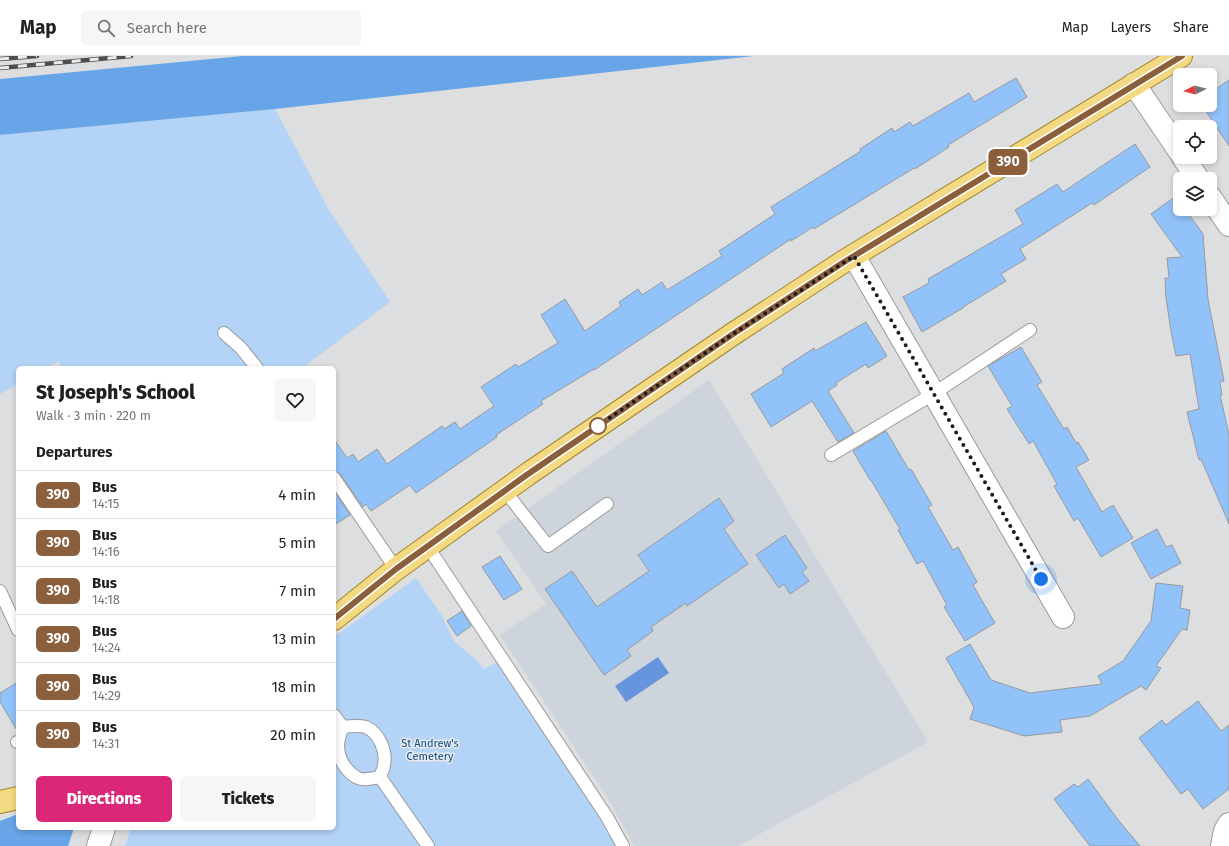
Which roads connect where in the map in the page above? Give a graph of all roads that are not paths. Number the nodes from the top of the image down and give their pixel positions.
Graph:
1 (1182, 56) edge
2 (1134, 84) junction
3 (1173, 142) edge
4 (1217, 207) edge
5 (1229, 225) edge
6 (854, 256) junction
7 (1030, 330) dead end
8 (224, 333) dead end
9 (255, 366) edge
10 (933, 394) junction
11 (831, 455) dead end
12 (336, 481) edge
13 (505, 490) junction
14 (607, 504) dead end
15 (428, 547) junction
16 (396, 569) junction
17 (0, 592) edge
18 (336, 617) edge
19 (1063, 617) dead end
20 (16, 626) edge
21 (336, 718) edge
22 (343, 727) junction
23 (380, 777) junction
24 (16, 798) edge
25 (0, 802) edge
26 (1229, 824) edge
27 (103, 830) edge
28 (98, 846) edge
29 (428, 846) edge
30 (623, 846) edge
31 (1222, 846) edge

1 - 2 main road
2 - 3 street
2 - 6 main road
4 - 5 street
6 - 10 street
6 - 13 main road
7 - 10 lane
8 - 9 lane
10 - 11 lane
10 - 19 street
12 - 16 lane
13 - 14 lane
13 - 15 main road
15 - 16 main road
15 - 30 lane
16 - 18 main road
17 - 20 lane
21 - 22 lane
22 - 23 lane
22 - 23 lane
23 - 29 lane
24 - 25 main road
26 - 31 street
27 - 28 street

